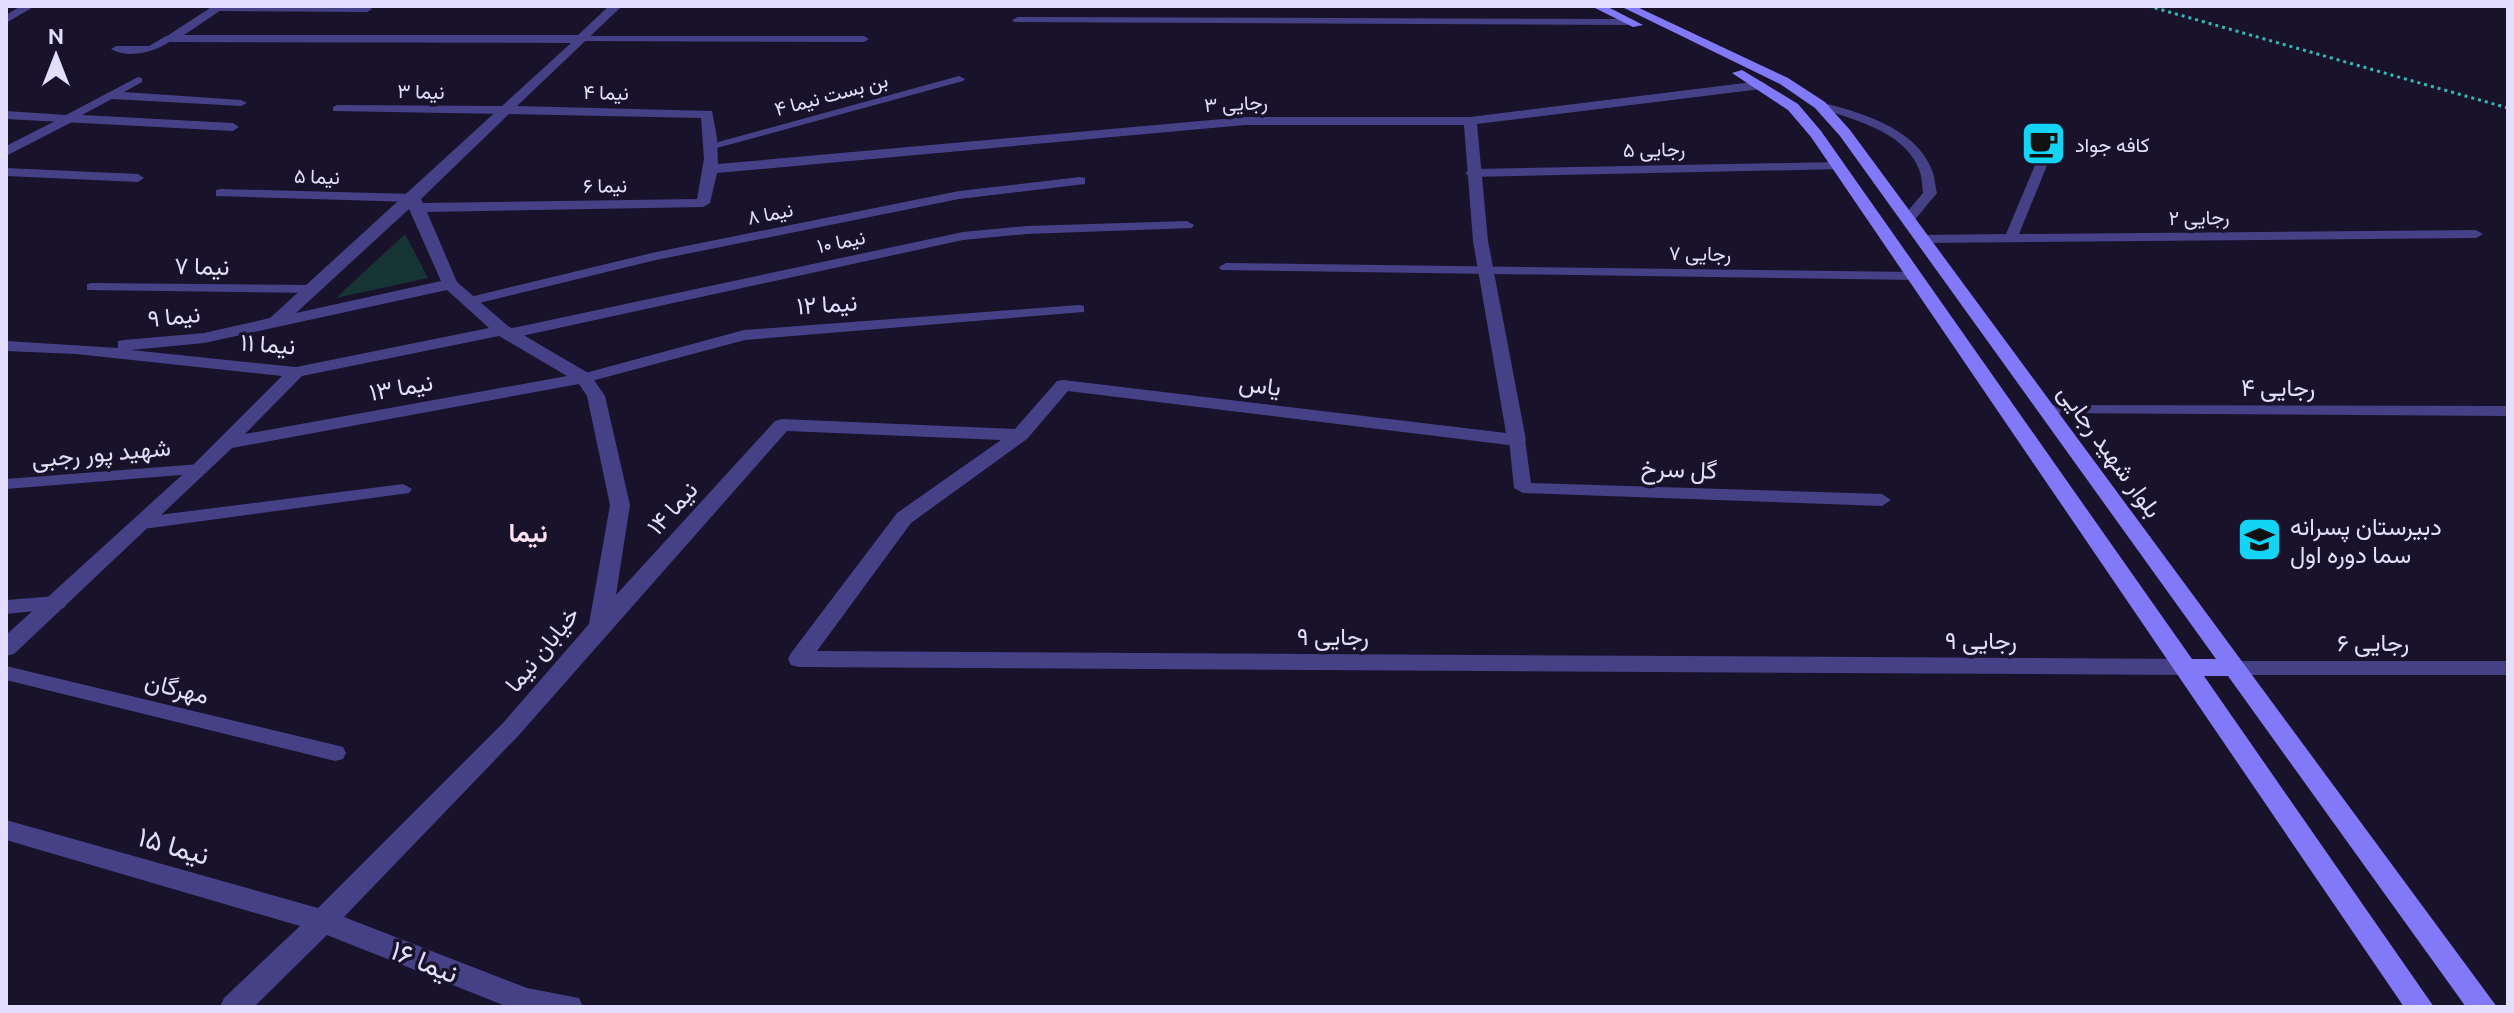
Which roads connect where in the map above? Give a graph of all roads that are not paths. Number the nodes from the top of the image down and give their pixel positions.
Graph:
1 (29, 6) edge
2 (616, 6) edge
3 (1270, 6) edge
4 (1597, 6) edge
5 (218, 8) edge
6 (367, 9) dead end
7 (1628, 14) edge
8 (6, 20) edge
9 (1018, 20) dead end
10 (1269, 21) junction
11 (170, 38) junction
12 (580, 39) junction
13 (864, 39) dead end
14 (116, 49) dead end
15 (959, 79) dead end
16 (138, 80) dead end
17 (1761, 85) junction
18 (110, 95) junction
19 (241, 103) dead end
20 (1820, 105) junction
21 (337, 109) dead end
22 (503, 110) junction
23 (707, 114) joint
24 (6, 115) edge
25 (69, 118) junction
26 (1470, 121) junction
27 (233, 127) dead end
28 (713, 145) junction
29 (6, 152) edge
30 (2044, 158) dead end
31 (1838, 166) junction
32 (713, 169) junction
33 (6, 172) edge
34 (1471, 173) junction
35 (138, 178) dead end
36 (1080, 181) dead end
37 (221, 193) dead end
38 (414, 203) junction
39 (1908, 219) junction
40 (1187, 225) dead end
41 (2476, 234) dead end
42 (1889, 239) junction
43 (1923, 239) junction
44 (2010, 240) junction
45 (1226, 267) dead end
46 (1484, 269) junction
47 (1915, 276) junction
48 (450, 284) junction
49 (92, 287) dead end
50 (313, 289) junction
51 (471, 301) junction
52 (1079, 309) dead end
53 (276, 322) junction
54 (505, 332) junction
55 (6, 346) edge
56 (76, 349) junction
57 (296, 372) junction
58 (584, 378) junction
59 (2048, 410) junction
60 (2508, 411) edge
61 (1020, 435) junction
62 (1517, 440) junction
63 (227, 443) junction
64 (200, 469) junction
65 (6, 484) edge
66 (403, 489) dead end
67 (1882, 500) dead end
68 (143, 523) junction
69 (57, 603) junction
70 (6, 607) edge
71 (600, 626) junction
72 (6, 648) edge
73 (2187, 667) junction
74 (2237, 668) junction
75 (2508, 668) edge
76 (6, 673) edge
77 (335, 753) dead end
78 (6, 830) edge
79 (323, 921) junction
80 (523, 1004) edge
81 (234, 1007) edge
82 (569, 1007) edge
83 (2420, 1007) edge
84 (2483, 1007) edge

1 - 8 street
2 - 12 street
3 - 10 street
4 - 7 main road, بلوار شهید رجایی
5 - 6 lane
5 - 11 street
7 - 10 street
7 - 17 main road, بلوار شهید رجایی
7 - 20 main road, بلوار شهید رجایی
9 - 10 street
11 - 12 street
11 - 14 lane
12 - 13 lane
12 - 22 street
15 - 28 lane, بن بست نیما ۴
16 - 18 lane
17 - 26 street, رجایی ۳
17 - 31 main road, بلوار شهید رجایی
18 - 19 lane
18 - 25 lane
20 - 39 main road, بلوار شهید رجایی
20 - 39 lane
21 - 22 lane, نیما ۳
22 - 23 street, نیما ۴
22 - 38 street
23 - 28 street, نیما ۶
24 - 25 lane
25 - 27 lane
25 - 29 street
26 - 32 street, رجایی ۳
26 - 34 street
28 - 32 street, نیما ۶
30 - 44 lane
31 - 34 lane, رجایی ۵
31 - 42 main road, بلوار شهید رجایی
32 - 38 street, نیما ۶
33 - 35 lane
34 - 46 street
36 - 51 lane, نیما ۸
37 - 38 lane, نیما ۵
38 - 48 street
38 - 50 street
39 - 43 main road, بلوار شهید رجایی
40 - 54 lane, نیما ۱۰
41 - 44 lane, رجایی ۲
42 - 43 main road
42 - 47 main road, بلوار شهید رجایی
43 - 44 lane, رجایی ۲
43 - 59 main road, بلوار شهید رجایی
45 - 46 lane, رجایی ۷
46 - 47 lane, رجایی ۷
46 - 62 street
47 - 73 main road, بلوار شهید رجایی
48 - 51 street
48 - 53 street, نیما ۹
49 - 50 lane, نیما ۷
50 - 53 street
51 - 54 street
52 - 58 lane, نیما ۱۲
53 - 56 street, نیما ۹
54 - 57 street, نیما ۱۱
54 - 58 street
55 - 56 street
56 - 57 street, نیما ۱۱
57 - 63 street
58 - 63 street, نیما ۱۳
58 - 71 street, خیابان نیما
59 - 60 lane, رجایی ۴
59 - 74 main road, بلوار شهید رجایی
61 - 62 street, یاس
61 - 71 street, نیما ۱۴
61 - 73 street, رجایی ۹
62 - 67 lane, گل سرخ
63 - 64 street
64 - 65 lane, شهید پور رجبی
64 - 68 street
66 - 68 lane
68 - 69 street
69 - 70 lane
69 - 72 street
71 - 79 street, خیابان نیما
73 - 74 main road
73 - 83 main road, بلوار شهید رجایی
74 - 75 lane, رجایی ۶
74 - 84 main road, بلوار شهید رجایی
76 - 77 lane, مهرگان
78 - 79 street, نیما ۱۵
79 - 80 street, نیما ۱۶
79 - 81 street, خیابان نیما
80 - 82 street, نیما ۱۶

